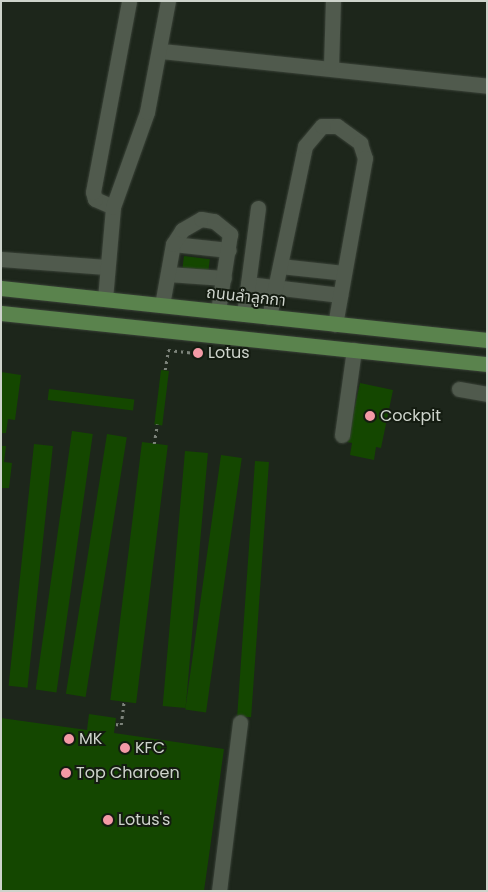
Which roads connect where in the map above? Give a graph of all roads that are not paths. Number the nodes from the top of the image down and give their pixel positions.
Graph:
1 (129, 1) edge
2 (168, 1) edge
3 (333, 1) edge
4 (162, 51) junction
5 (331, 67) junction
6 (487, 86) edge
7 (113, 207) junction
8 (258, 208) dead end
9 (173, 244) junction
10 (229, 250) junction
11 (1, 259) edge
12 (280, 266) junction
13 (106, 267) junction
14 (344, 273) junction
15 (168, 274) junction
16 (224, 278) junction
17 (248, 284) junction
18 (1, 288) edge
19 (276, 288) junction
20 (340, 295) junction
21 (105, 299) junction
22 (162, 306) junction
23 (218, 311) junction
24 (1, 313) edge
25 (244, 314) junction
26 (269, 317) junction
27 (335, 324) junction
28 (487, 340) edge
29 (354, 350) junction
30 (487, 364) edge
31 (459, 389) dead end
32 (487, 394) edge
33 (342, 435) dead end
34 (240, 722) dead end
35 (219, 891) edge

1 - 7 street
2 - 4 street
3 - 5 street
4 - 5 street
4 - 7 street
5 - 6 street
7 - 13 street
8 - 17 street
9 - 10 street
9 - 10 street
9 - 15 street
10 - 16 street
11 - 13 street
12 - 14 street
12 - 14 street
12 - 19 street
13 - 21 street
14 - 20 street
15 - 16 street
15 - 22 street
16 - 23 street
17 - 19 street
17 - 25 street
18 - 21 main road, ถนนลำลูกกา
19 - 20 street
19 - 26 street
20 - 27 street
21 - 22 main road, ถนนลำลูกกา
22 - 23 main road, ถนนลำลูกกา
23 - 25 main road, ถนนลำลูกกา
24 - 29 main road
25 - 26 main road, ถนนลำลูกกา
26 - 27 main road, ถนนลำลูกกา
27 - 28 main road, ถนนลำลูกกา
29 - 30 main road
29 - 33 street
31 - 32 street
34 - 35 street

